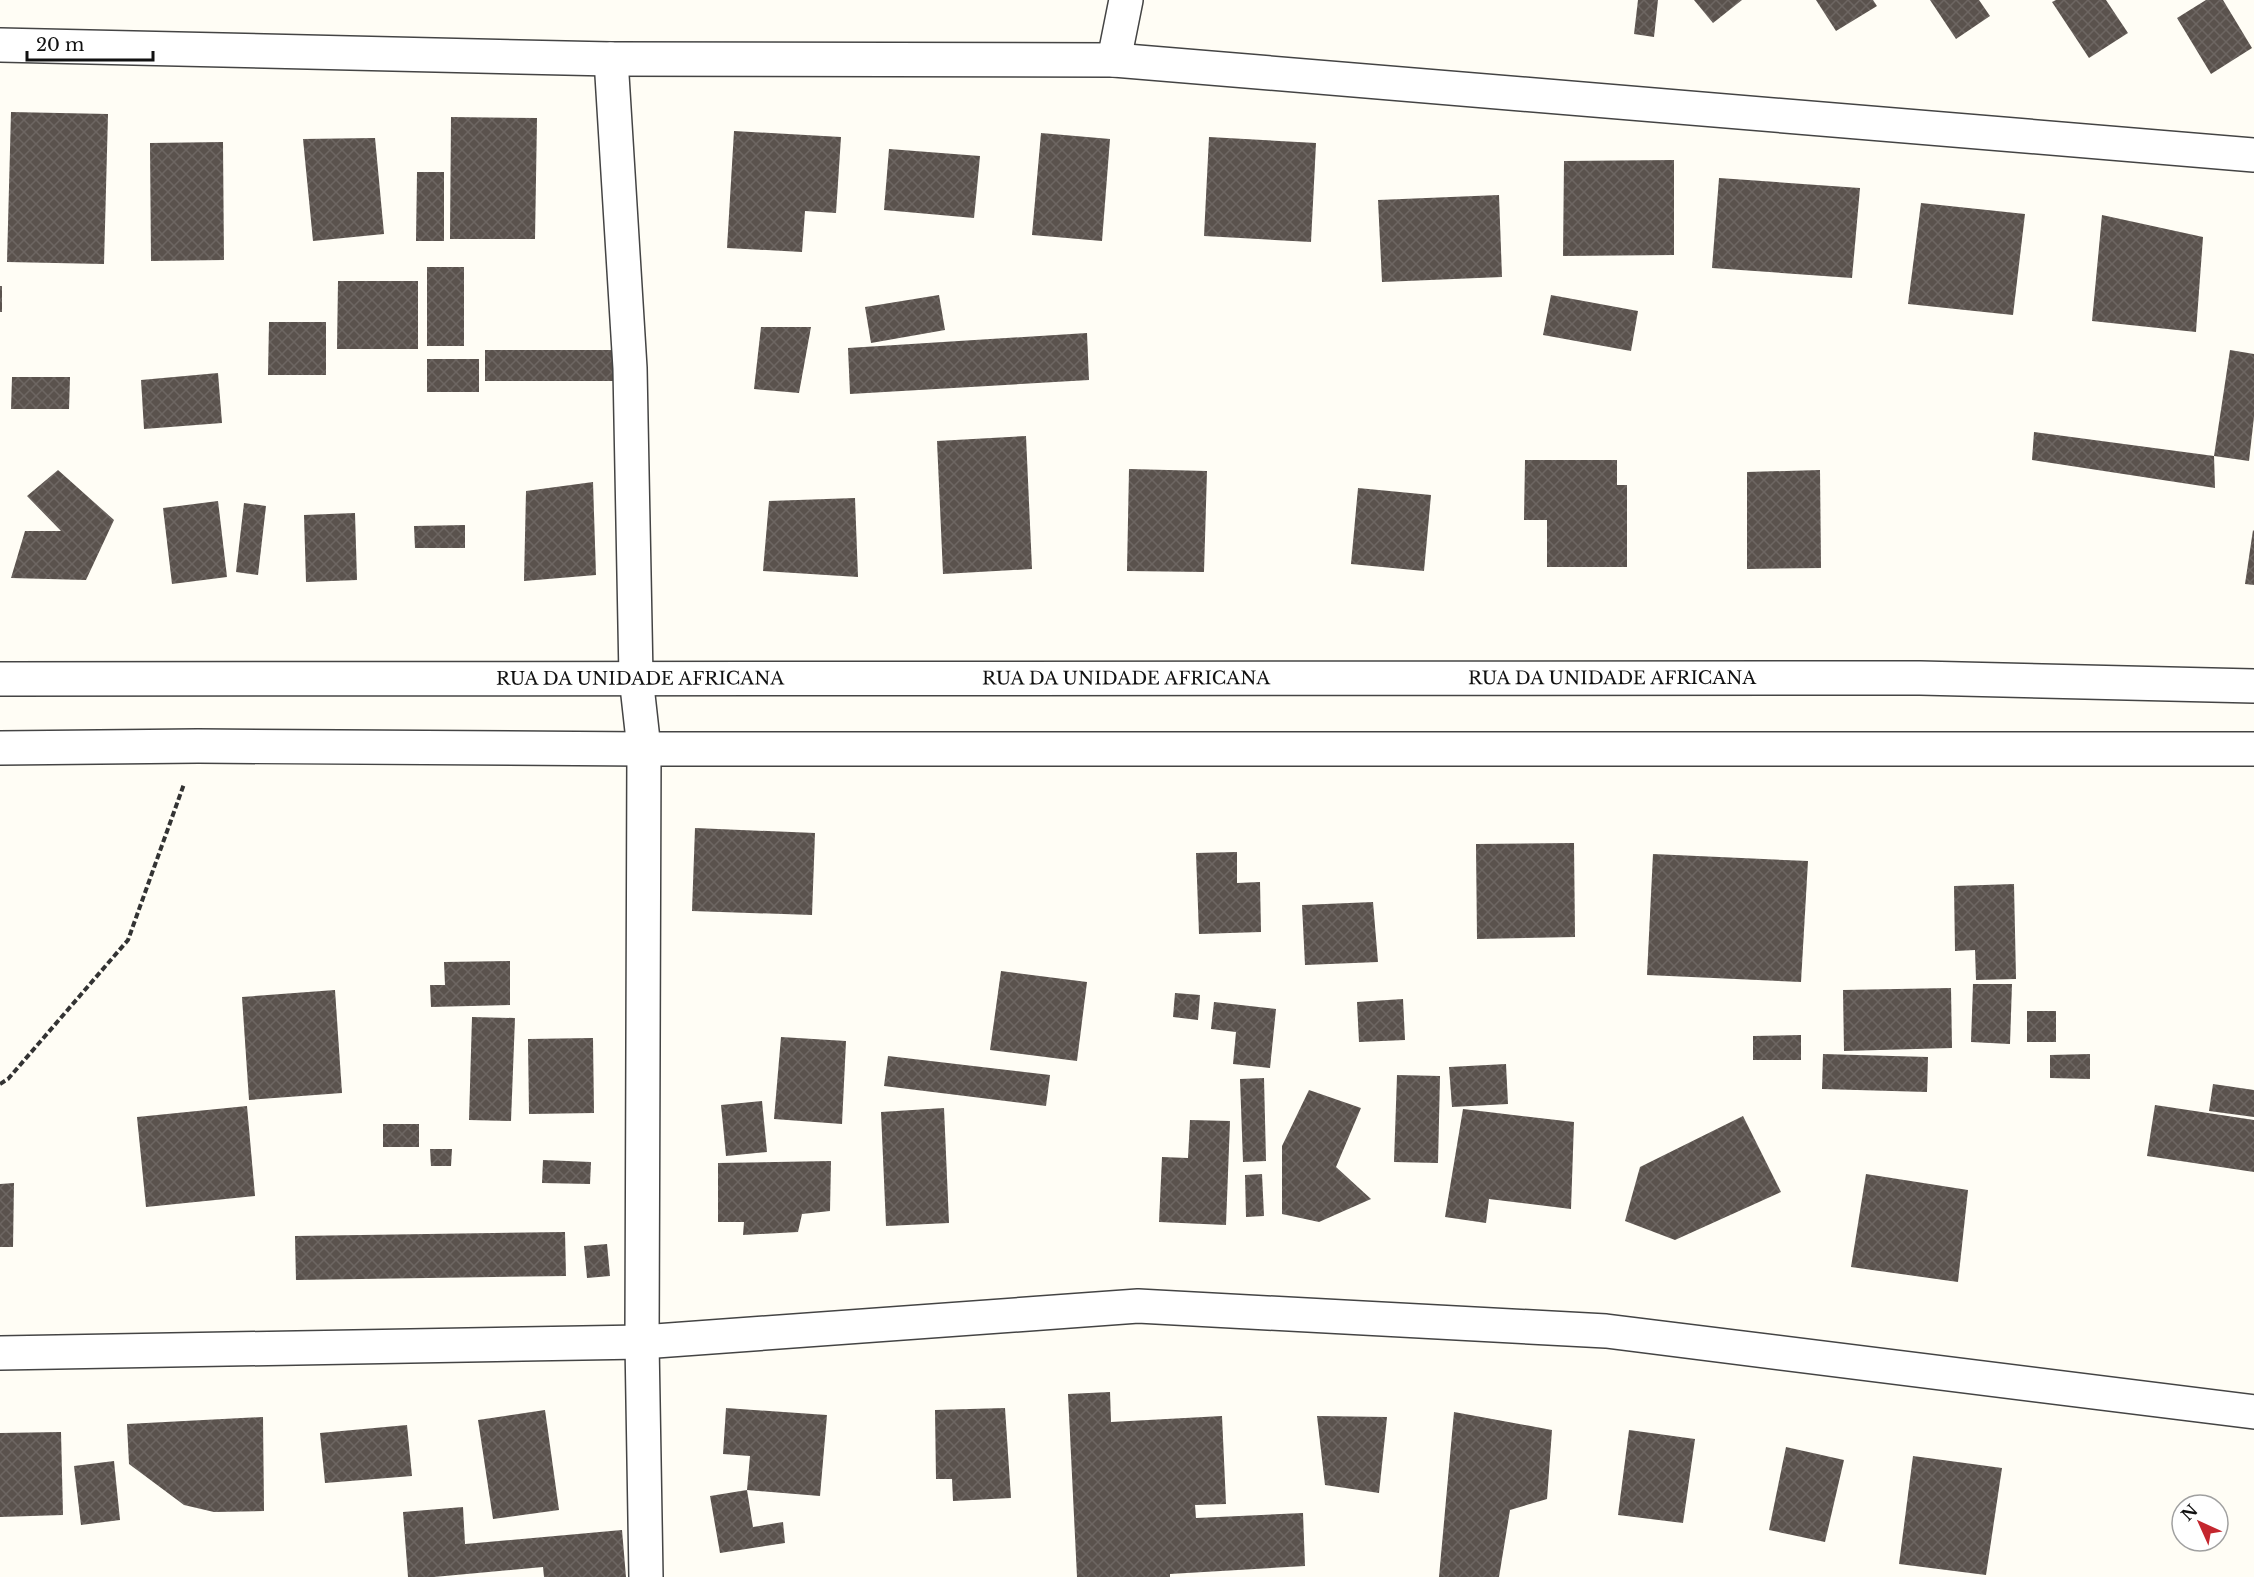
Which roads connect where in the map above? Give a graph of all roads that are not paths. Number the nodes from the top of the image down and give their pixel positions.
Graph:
1 (1126, 0) edge
2 (0, 45) edge
3 (611, 59) junction
4 (1114, 60) junction
5 (2254, 155) edge
6 (636, 678) junction
7 (0, 679) edge
8 (2254, 686) edge
9 (0, 748) edge
10 (644, 748) junction
11 (2254, 749) edge
12 (642, 1342) junction
13 (0, 1353) edge
14 (2254, 1412) edge
15 (646, 1577) edge

1 - 4 street
2 - 3 street
3 - 4 street
3 - 6 street
4 - 5 street
6 - 7 street, RUA DA UNIDADE AFRICANA
6 - 8 street, RUA DA UNIDADE AFRICANA
6 - 10 street
9 - 10 street
10 - 11 street
10 - 12 street
12 - 13 street
12 - 14 street
12 - 15 street

